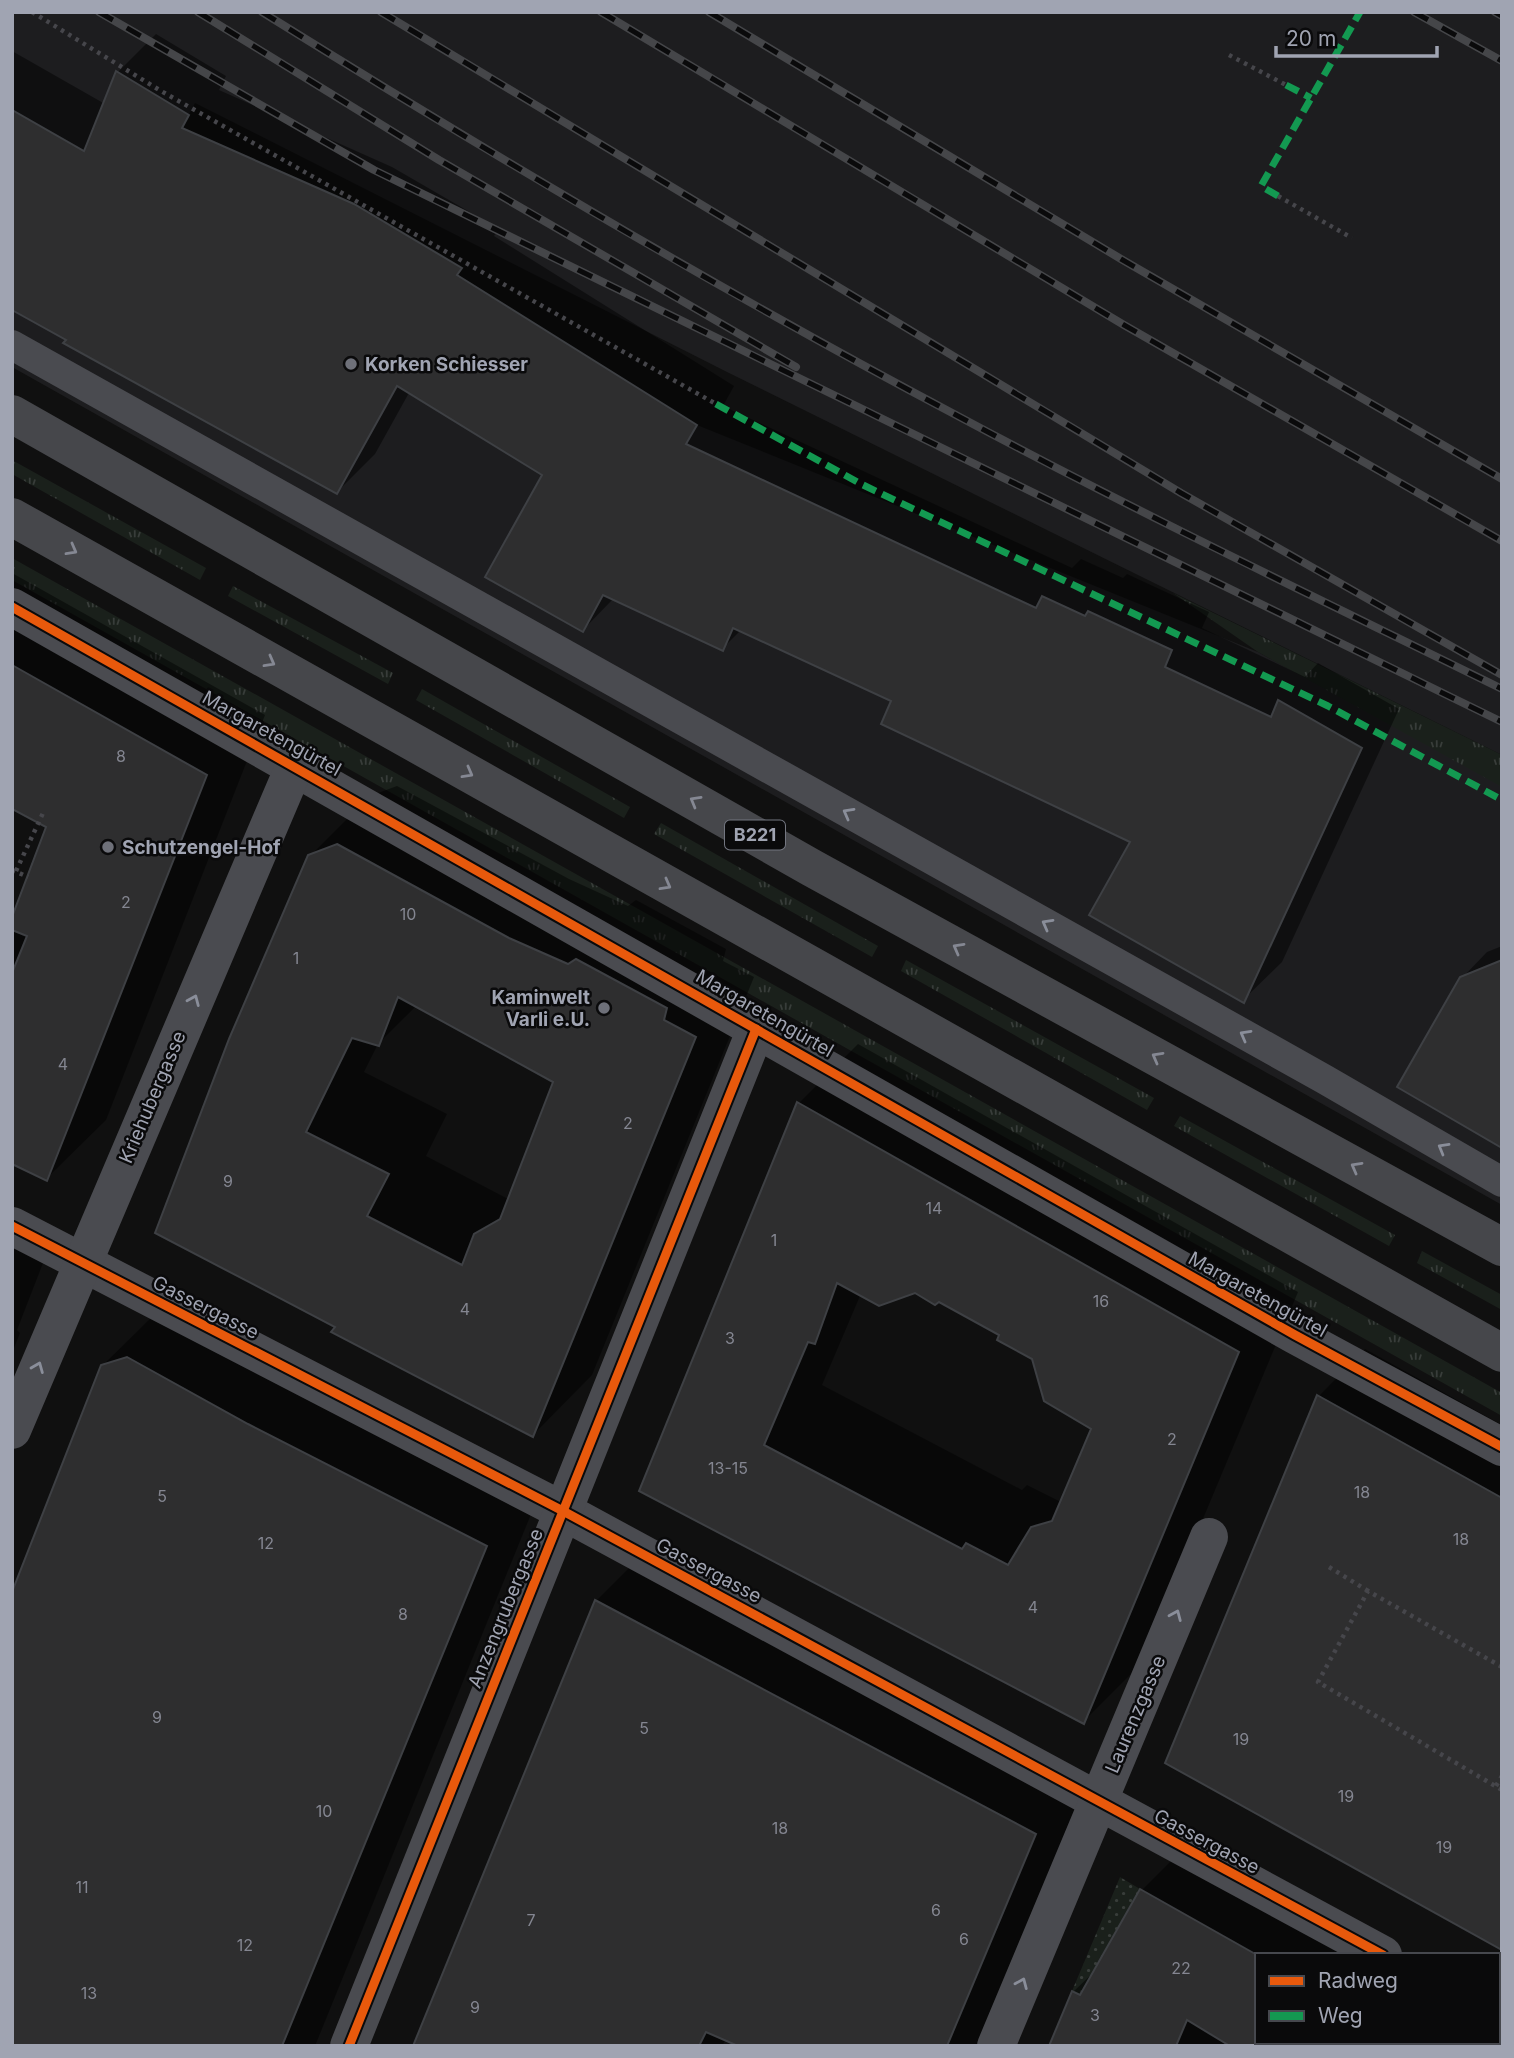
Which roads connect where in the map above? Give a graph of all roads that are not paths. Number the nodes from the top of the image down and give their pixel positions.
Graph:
1 (12, 345) edge
2 (12, 414) edge
3 (12, 517) edge
4 (12, 607) edge
5 (295, 765) junction
6 (756, 1029) junction
7 (1502, 1182) edge
8 (12, 1226) edge
9 (1502, 1247) edge
10 (81, 1262) junction
11 (1502, 1353) edge
12 (12, 1430) edge
13 (1502, 1447) edge
14 (563, 1511) junction
15 (1209, 1536) dead end
16 (1098, 1801) junction
17 (1379, 1953) edge
18 (349, 2046) edge
19 (996, 2046) edge

7 -> 1 lane
9 -> 2 main road, B221
3 -> 11 main road
4 - 5 street, Margaretengürtel
5 - 6 street, Margaretengürtel
10 -> 5 street, Kriehubergasse
6 - 13 street, Margaretengürtel
6 - 14 street, Anzengrubergasse
8 - 10 street, Gassergasse
12 -> 10 street, Kriehubergasse
10 - 14 street, Gassergasse
14 - 16 street, Gassergasse
14 - 18 street, Anzengrubergasse
16 -> 15 street, Laurenzgasse
16 - 17 street, Gassergasse
19 -> 16 street, Laurenzgasse

